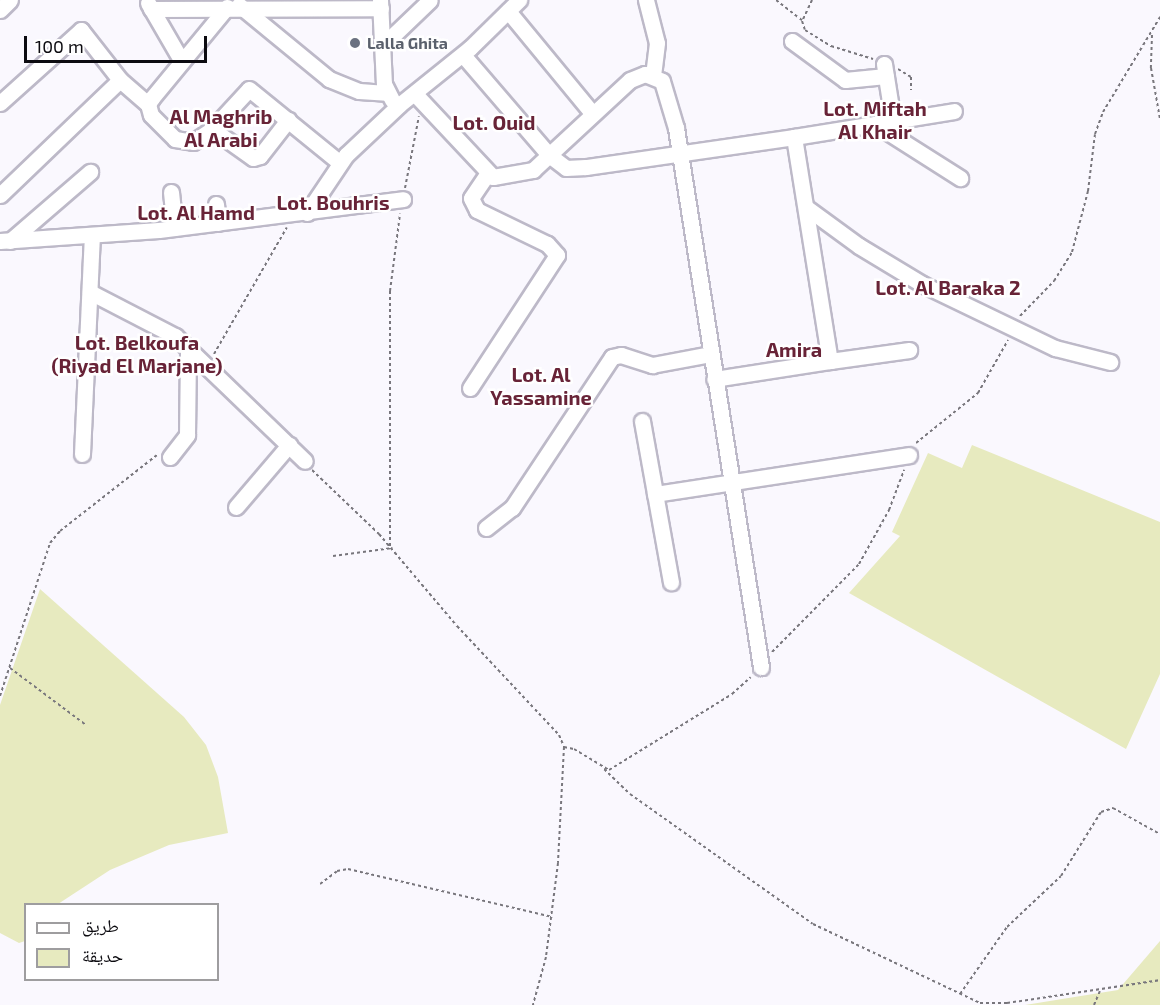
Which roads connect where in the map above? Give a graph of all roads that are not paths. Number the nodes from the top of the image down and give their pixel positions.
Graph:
1 (10, 0) edge
2 (430, 0) edge
3 (646, 0) edge
4 (149, 4) edge
5 (380, 4) edge
6 (235, 5) edge
7 (514, 5) edge
8 (0, 10) edge
9 (792, 40) dead end
10 (382, 46) junction
11 (462, 55) junction
12 (181, 60) junction
13 (653, 75) junction
14 (120, 80) junction
15 (386, 93) junction
16 (419, 97) junction
17 (0, 103) edge
18 (148, 104) junction
19 (399, 105) junction
20 (954, 111) dead end
21 (592, 113) junction
22 (288, 120) junction
23 (893, 121) junction
24 (875, 124) junction
25 (212, 129) junction
26 (794, 137) junction
27 (679, 152) junction
28 (549, 155) junction
29 (340, 163) junction
30 (90, 172) dead end
31 (487, 174) junction
32 (960, 178) dead end
33 (171, 192) dead end
34 (0, 195) edge
35 (403, 199) road end
36 (216, 204) dead end
37 (807, 207) junction
38 (302, 214) junction
39 (218, 223) junction
40 (175, 228) junction
41 (92, 237) junction
42 (5, 241) edge
43 (90, 292) junction
44 (188, 348) junction
45 (909, 350) dead end
46 (710, 354) junction
47 (830, 361) junction
48 (1110, 362) dead end
49 (714, 379) junction
50 (471, 388) dead end
51 (642, 421) dead end
52 (289, 445) junction
53 (166, 453) road end
54 (82, 454) dead end
55 (909, 455) dead end
56 (305, 461) road end
57 (729, 483) junction
58 (655, 494) junction
59 (236, 507) dead end
60 (486, 528) dead end
61 (671, 582) dead end
62 (761, 667) dead end

1 - 8 street
2 - 10 street
3 - 13 street
4 - 6 street
4 - 12 street
5 - 6 street
5 - 10 street
6 - 12 street
6 - 15 street
7 - 11 street
7 - 21 street
9 - 23 street
10 - 15 street
11 - 16 street
11 - 28 street
12 - 18 street
13 - 21 street
13 - 27 street
14 - 17 street
14 - 18 street
14 - 34 street
15 - 19 street
16 - 19 street
16 - 31 street
18 - 25 street
19 - 29 street
20 - 23 street
21 - 28 street
22 - 25 street
22 - 25 street
22 - 29 street
23 - 24 street
24 - 26 street
24 - 32 street
26 - 27 street
26 - 37 street
27 - 28 street
27 - 46 street
28 - 31 street
29 - 38 street
30 - 42 street
31 - 50 street
33 - 40 street
35 - 38 street
36 - 39 street
37 - 47 street
37 - 48 street
38 - 39 street
39 - 40 street
40 - 41 street
41 - 42 street
41 - 43 street
43 - 44 street
43 - 54 street
44 - 52 street
44 - 53 street
45 - 47 street
46 - 49 street
46 - 60 street
47 - 49 street
49 - 57 street
51 - 58 street
52 - 56 street
52 - 59 street
55 - 57 street
57 - 58 street
57 - 62 street
58 - 61 street

